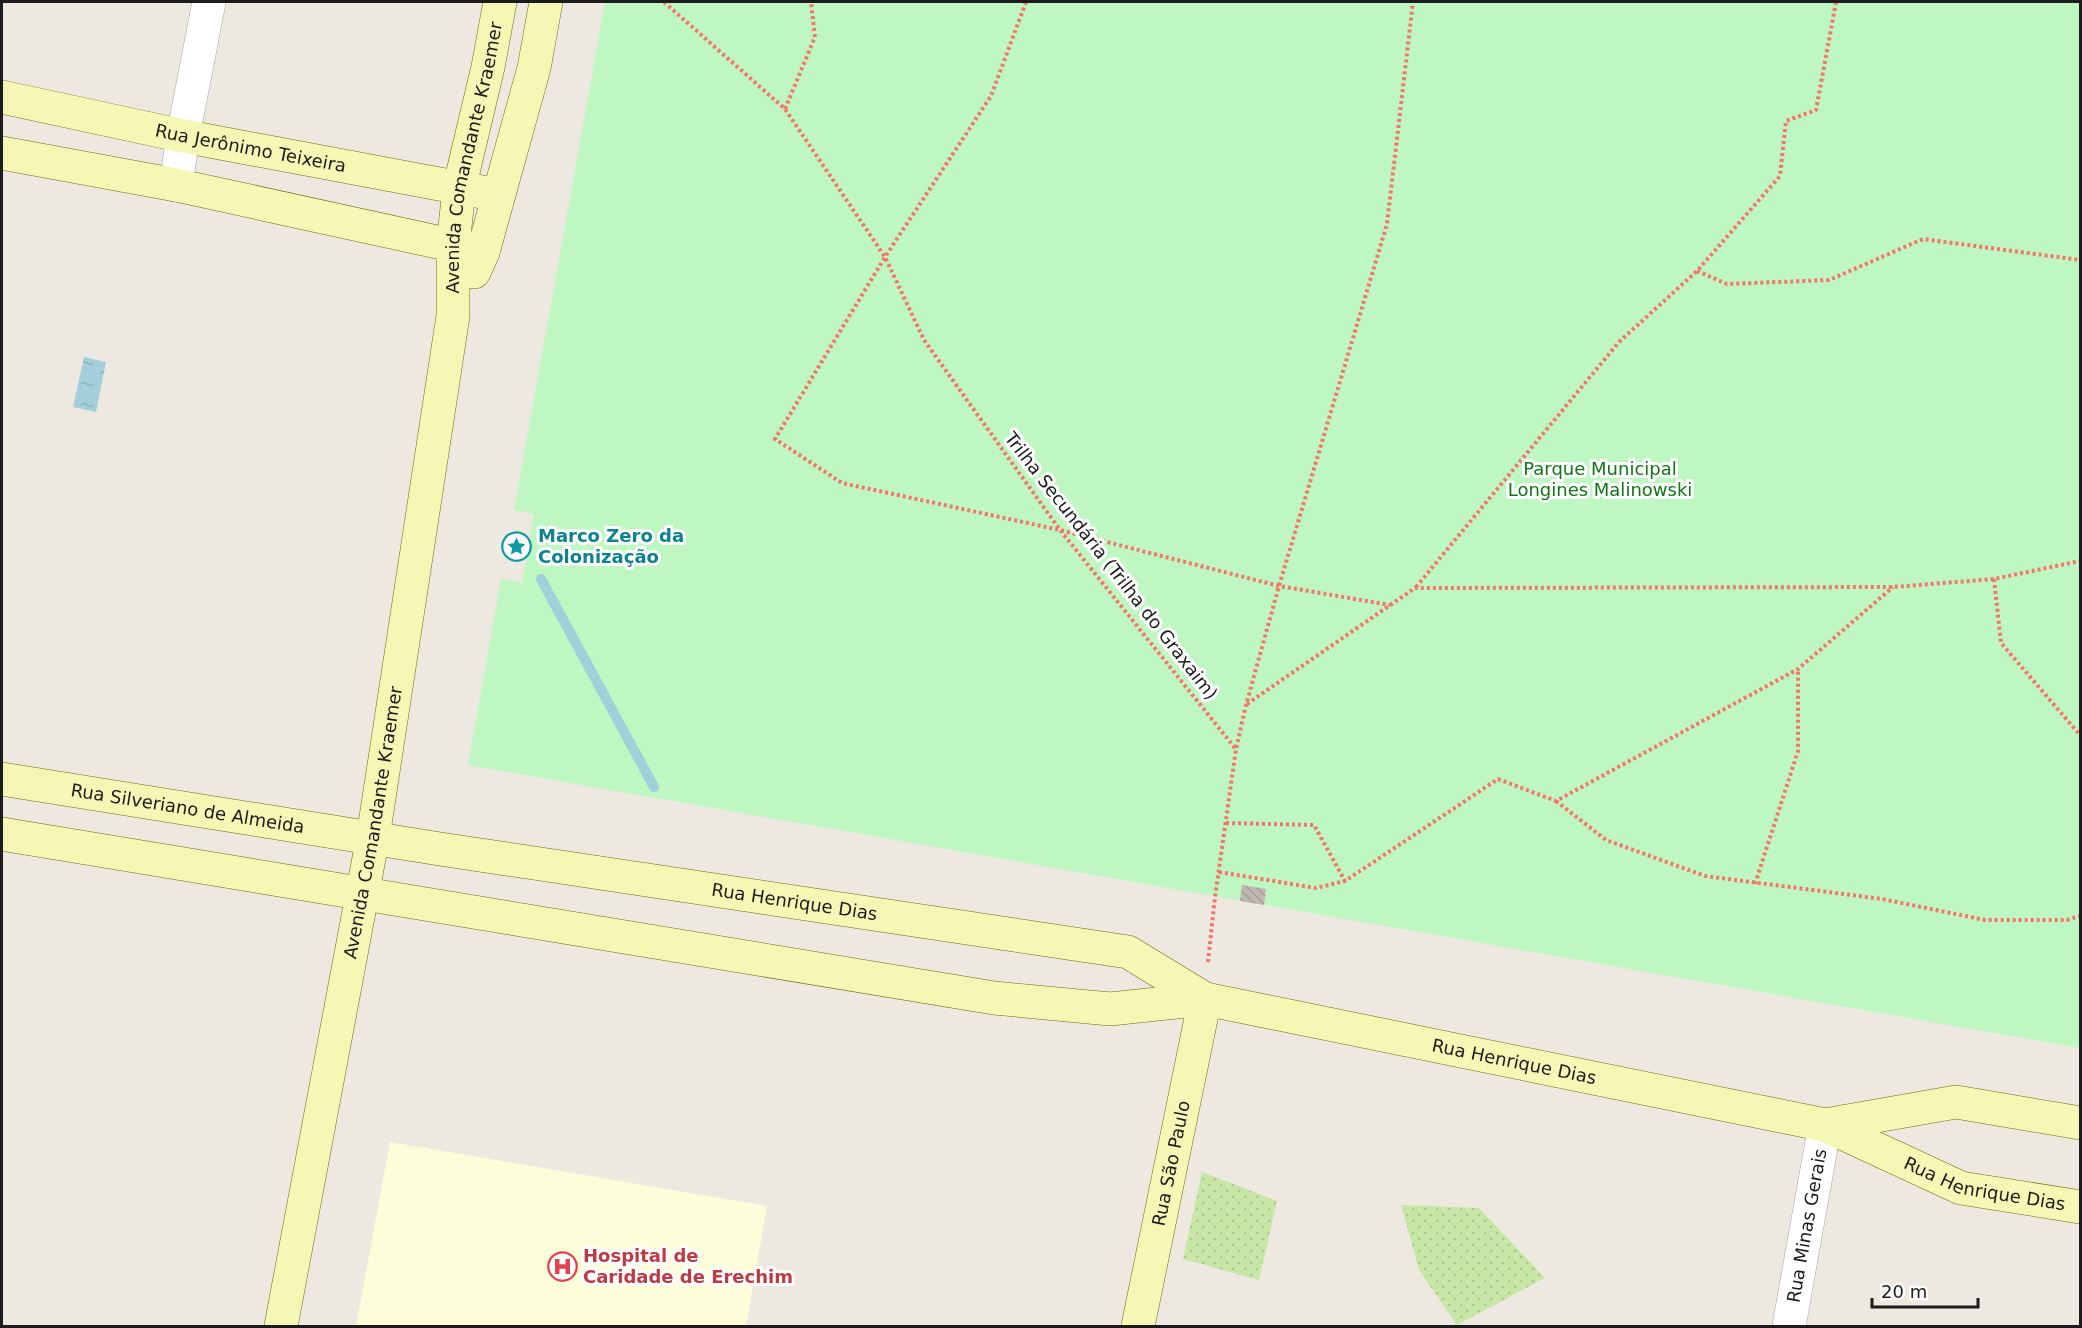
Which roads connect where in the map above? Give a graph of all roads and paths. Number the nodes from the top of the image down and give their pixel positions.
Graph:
1 (209, 2) edge
2 (500, 2) edge
3 (546, 2) edge
4 (664, 2) edge
5 (811, 2) edge
6 (1026, 2) edge
7 (1413, 2) edge
8 (1836, 2) edge
9 (2, 98) edge
10 (785, 109) junction
11 (183, 136) junction
12 (2, 153) edge
13 (176, 186) junction
14 (459, 189) junction
15 (498, 195) junction
16 (468, 249) junction
17 (885, 257) junction
18 (2080, 260) edge
19 (1697, 271) junction
20 (1060, 530) junction
21 (2080, 561) edge
22 (1994, 579) junction
23 (1279, 586) junction
24 (1893, 587) junction
25 (1415, 588) junction
26 (1390, 605) junction
27 (1798, 669) junction
28 (1246, 705) junction
29 (2080, 735) edge
30 (1236, 749) junction
31 (2, 779) edge
32 (1556, 801) junction
33 (1226, 823) junction
34 (2, 834) edge
35 (373, 837) junction
36 (1219, 872) junction
37 (1345, 881) junction
38 (1755, 884) junction
39 (361, 894) junction
40 (2080, 916) edge
41 (1205, 999) junction
42 (2080, 1123) edge
43 (1825, 1125) junction
44 (2080, 1207) edge
45 (281, 1326) edge
46 (1138, 1326) edge
47 (1789, 1326) edge

1 - 11 street
2 - 14 street, Avenida Comandante Kraemer
3 - 15 street, Avenida Comandante Kraemer
4 - 10 path, Trilha Secundária (Trilha do Graxaim)
5 - 10 path
6 - 17 path
7 - 23 path
8 - 19 path
9 - 11 street, Rua Jerônimo Teixeira
10 - 17 path, Trilha Secundária (Trilha do Graxaim)
11 - 13 street
11 - 14 street, Rua Jerônimo Teixeira
12 - 13 street
13 - 16 street
14 - 15 street, Rua Jerônimo Teixeira
14 - 16 street, Avenida Comandante Kraemer
15 - 16 street, Avenida Comandante Kraemer
16 - 35 street, Avenida Comandante Kraemer
17 - 20 path, Trilha Secundária (Trilha do Graxaim)
17 - 20 path
18 - 19 path
19 - 25 path
20 - 23 path
20 - 30 path, Trilha Secundária (Trilha do Graxaim)
21 - 22 path
22 - 24 path
22 - 29 path
23 - 26 path
23 - 28 path
24 - 25 path
24 - 27 path
25 - 26 path
26 - 28 path
27 - 32 path
27 - 38 path
28 - 30 path
30 - 33 path
31 - 35 street, Rua Silveriano de Almeida
32 - 37 path
32 - 38 path
33 - 36 path
33 - 37 path
34 - 39 street
35 - 39 street, Avenida Comandante Kraemer
35 - 41 street, Rua Henrique Dias
36 - 37 path
36 - 41 path
38 - 40 path
39 - 41 street, Rua Henrique Dias
39 - 45 street, Avenida Comandante Kraemer
41 - 43 street, Rua Henrique Dias
41 - 46 street, Rua São Paulo
42 - 43 street, Rua Henrique Dias
43 - 44 street, Rua Henrique Dias
43 - 47 street, Rua Minas Gerais

